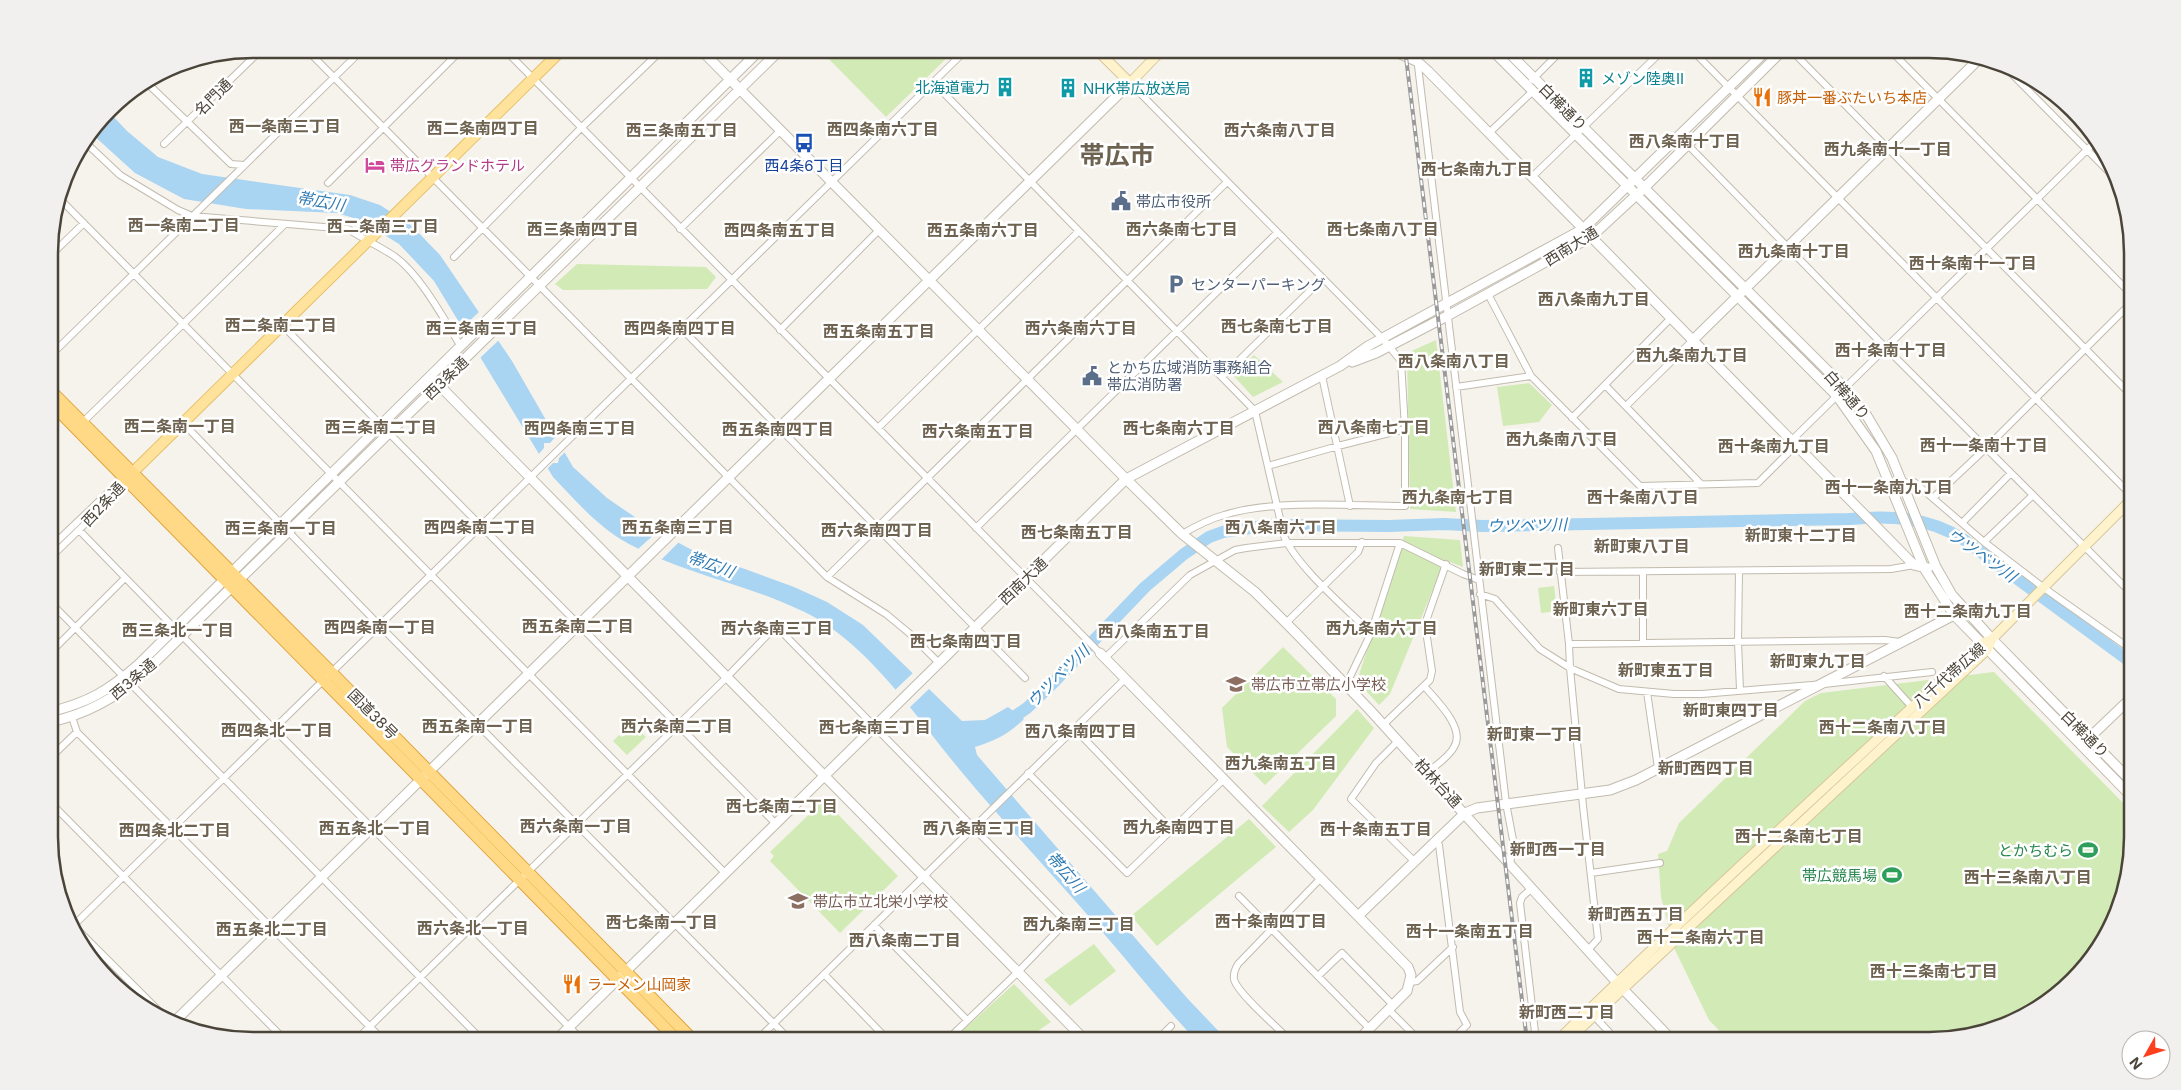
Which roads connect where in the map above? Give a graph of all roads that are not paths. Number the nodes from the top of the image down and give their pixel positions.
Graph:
1 (253, 58) edge
2 (315, 58) edge
3 (354, 58) edge
4 (453, 58) edge
5 (513, 58) edge
6 (553, 58) edge
7 (654, 58) edge
8 (709, 58) edge
9 (752, 58) edge
10 (772, 58) edge
11 (957, 58) edge
12 (1105, 58) edge
13 (1154, 58) edge
14 (1409, 58) edge
15 (1417, 58) edge
16 (1500, 58) edge
17 (1514, 58) edge
18 (1554, 58) edge
19 (1655, 58) edge
20 (1700, 58) edge
21 (1759, 58) edge
22 (1775, 58) edge
23 (1799, 58) edge
24 (1898, 58) edge
25 (1418, 62) junction
26 (1975, 63) edge
27 (334, 77) junction
28 (532, 78) junction
29 (1534, 78) junction
30 (731, 79) junction
31 (2017, 79) edge
32 (932, 82) junction
33 (1130, 83) junction
34 (151, 86) edge
35 (1729, 87) junction
36 (1530, 88) junction
37 (740, 89) junction
38 (1737, 95) junction
39 (1938, 98) junction
40 (188, 122) junction
41 (383, 127) junction
42 (581, 128) junction
43 (1584, 128) junction
44 (781, 130) junction
45 (1489, 133) junction
46 (1577, 134) junction
47 (164, 144) dead end
48 (1688, 144) junction
49 (2091, 145) edge
50 (89, 146) edge
51 (1889, 147) junction
52 (2087, 149) junction
53 (244, 165) junction
54 (2103, 165) edge
55 (1532, 176) junction
56 (433, 177) junction
57 (630, 178) junction
58 (1636, 179) junction
59 (1029, 181) junction
60 (832, 182) junction
61 (1227, 182) junction
62 (328, 183) dead end
63 (1628, 187) junction
64 (639, 188) junction
65 (1644, 188) junction
66 (1636, 195) junction
67 (1838, 198) junction
68 (2037, 199) junction
69 (64, 203) edge
70 (192, 216) junction
71 (84, 223) junction
72 (285, 224) junction
73 (482, 227) junction
74 (680, 229) junction
75 (1583, 229) junction
76 (879, 230) junction
77 (1079, 231) junction
78 (1277, 233) junction
79 (1591, 237) junction
80 (370, 239) junction
81 (1789, 247) junction
82 (58, 248) edge
83 (1987, 248) junction
84 (454, 257) dead end
85 (134, 274) junction
86 (530, 277) junction
87 (730, 278) junction
88 (1322, 279) junction
89 (928, 280) junction
90 (1128, 280) junction
91 (540, 286) junction
92 (2124, 287) edge
93 (1746, 289) junction
94 (1488, 294) junction
95 (1739, 296) junction
96 (1936, 299) junction
97 (1446, 304) junction
98 (2124, 310) edge
99 (1449, 315) junction
100 (1671, 318) junction
101 (184, 324) junction
102 (282, 325) junction
103 (681, 328) junction
104 (780, 330) junction
105 (977, 330) junction
106 (1176, 330) junction
107 (1383, 339) junction
108 (1693, 340) junction
109 (462, 343) junction
110 (1390, 346) junction
111 (1886, 348) junction
112 (2086, 348) junction
113 (58, 349) edge
114 (1340, 366) junction
115 (232, 374) junction
116 (429, 376) junction
117 (1322, 376) junction
118 (1531, 376) junction
119 (1222, 377) junction
120 (630, 378) junction
121 (828, 378) junction
122 (1027, 380) junction
123 (439, 385) junction
124 (1605, 385) junction
125 (1456, 387) junction
126 (1845, 388) junction
127 (2124, 388) edge
128 (1837, 396) junction
129 (58, 398) edge
130 (2034, 398) junction
131 (1626, 406) junction
132 (58, 409) edge
133 (1254, 411) junction
134 (1572, 418) junction
135 (82, 423) junction
136 (183, 423) junction
137 (380, 424) junction
138 (777, 428) junction
139 (878, 428) junction
140 (1077, 429) junction
141 (1405, 429) junction
142 (389, 434) junction
143 (1794, 443) junction
144 (1338, 446) junction
145 (1986, 448) junction
146 (1268, 466) junction
147 (330, 473) junction
148 (2011, 473) junction
149 (130, 476) junction
150 (530, 478) junction
151 (728, 478) junction
152 (928, 478) junction
153 (1126, 479) junction
154 (339, 483) junction
155 (1902, 483) junction
156 (1701, 484) junction
157 (2124, 489) edge
158 (2033, 495) junction
159 (1934, 497) junction
160 (1350, 506) junction
161 (2124, 507) edge
162 (1279, 510) junction
163 (280, 523) junction
164 (1962, 523) junction
165 (480, 526) junction
166 (877, 528) junction
167 (976, 528) junction
168 (79, 530) junction
169 (289, 532) junction
170 (1185, 536) junction
171 (58, 540) edge
172 (1362, 542) junction
173 (1984, 542) junction
174 (1400, 543) junction
175 (1287, 544) junction
176 (2085, 547) junction
177 (1558, 548) dead end
178 (58, 550) edge
179 (1213, 557) junction
180 (1446, 564) junction
181 (1914, 565) junction
182 (1936, 567) junction
183 (1924, 568) junction
184 (1739, 571) junction
185 (1560, 572) junction
186 (1643, 572) junction
187 (430, 575) junction
188 (627, 576) junction
189 (827, 577) junction
190 (125, 578) junction
191 (1027, 578) junction
192 (232, 580) junction
193 (1479, 580) junction
194 (1324, 586) junction
195 (2124, 586) edge
196 (2043, 589) junction
197 (1480, 594) junction
198 (58, 610) edge
199 (1954, 615) junction
200 (1286, 623) junction
201 (379, 625) junction
202 (578, 625) junction
203 (76, 628) junction
204 (975, 628) junction
205 (177, 633) junction
206 (1372, 633) junction
207 (1992, 639) junction
208 (1738, 642) junction
209 (1644, 643) junction
210 (1904, 643) junction
211 (1569, 644) junction
212 (58, 645) edge
213 (2124, 645) edge
214 (1984, 647) junction
215 (1102, 656) junction
216 (939, 663) junction
217 (1570, 668) junction
218 (1932, 672) dead end
219 (528, 674) junction
220 (327, 676) junction
221 (1884, 676) junction
222 (124, 677) junction
223 (727, 677) junction
224 (1025, 678) dead end
225 (1125, 679) junction
226 (131, 684) junction
227 (1824, 684) junction
228 (1346, 685) junction
229 (1424, 686) junction
230 (1740, 690) junction
231 (1647, 692) junction
232 (2124, 705) edge
233 (1912, 707) junction
234 (58, 710) edge
235 (72, 716) junction
236 (58, 720) edge
237 (478, 724) junction
238 (1384, 724) junction
239 (677, 725) junction
240 (875, 726) junction
241 (274, 728) junction
242 (1074, 728) junction
243 (77, 732) junction
244 (2089, 738) junction
245 (1398, 741) junction
246 (2082, 746) junction
247 (58, 750) edge
248 (1658, 768) junction
249 (1428, 772) junction
250 (1028, 773) junction
251 (627, 774) junction
252 (2124, 774) edge
253 (426, 775) junction
254 (223, 777) junction
255 (825, 777) junction
256 (1223, 780) junction
257 (2124, 789) edge
258 (1582, 795) junction
259 (1506, 804) junction
260 (58, 810) edge
261 (1465, 813) junction
262 (577, 823) junction
263 (776, 824) junction
264 (173, 827) junction
265 (373, 827) junction
266 (972, 827) junction
267 (1172, 830) junction
268 (1434, 841) junction
269 (1414, 861) junction
270 (1510, 863) junction
271 (1660, 863) dead end
272 (1591, 872) junction
273 (726, 874) junction
274 (124, 876) junction
275 (523, 876) junction
276 (924, 876) junction
277 (322, 878) junction
278 (1321, 878) junction
279 (1532, 888) junction
280 (1239, 896) dead end
281 (1358, 916) junction
282 (77, 922) edge
283 (675, 924) junction
284 (874, 925) junction
285 (272, 927) junction
286 (471, 927) junction
287 (1272, 929) junction
288 (88, 942) edge
289 (1452, 947) junction
290 (1588, 950) junction
291 (1018, 972) junction
292 (824, 974) junction
293 (222, 976) junction
294 (622, 976) junction
295 (1318, 976) junction
296 (420, 978) junction
297 (1410, 982) junction
298 (1619, 985) junction
299 (155, 1006) edge
300 (1391, 1008) junction
301 (1594, 1016) junction
302 (177, 1017) edge
303 (967, 1020) junction
304 (774, 1023) junction
305 (1171, 1026) dead end
306 (369, 1027) junction
307 (569, 1027) junction
308 (1370, 1029) junction
309 (277, 1032) edge
310 (364, 1032) edge
311 (374, 1032) edge
312 (474, 1032) edge
313 (564, 1032) edge
314 (574, 1032) edge
315 (670, 1032) edge
316 (684, 1032) edge
317 (765, 1032) edge
318 (782, 1032) edge
319 (880, 1032) edge
320 (955, 1032) edge
321 (1077, 1032) edge
322 (1165, 1032) edge
323 (1281, 1032) edge
324 (1367, 1032) edge
325 (1412, 1032) edge
326 (1460, 1032) edge
327 (1535, 1032) edge
328 (1567, 1032) edge
329 (1577, 1032) edge
330 (1609, 1032) edge
331 (1664, 1032) edge

1 - 40 street, 名門通
2 - 27 street
3 - 27 street
4 - 41 street
5 - 28 street
6 - 28 main road
7 - 42 street
8 - 30 street, 柏林台通
9 - 30 street, 西3条通
10 - 37 street, 西3条通
11 - 32 street
12 - 33 main road
13 - 33 main road
14 - 25 street
15 - 25 street
16 - 36 street, 白樺通り
17 - 29 street, 白樺通り
18 - 29 street
19 - 43 street
20 - 35 street
21 - 35 street, 西南大通
22 - 38 street, 西南大通
23 - 51 street
24 - 39 street
25 - 45 street
25 - 97 street
26 - 39 street
27 - 41 street
27 - 53 street
28 - 42 street
28 - 56 main road
29 - 36 street
29 - 43 street, 白樺通り
30 - 37 street, 柏林台通
30 - 57 street, 西3条通
31 - 52 street
32 - 59 street
32 - 60 street
33 - 59 street
33 - 61 street
34 - 40 street
35 - 38 street
35 - 58 street, 西南大通
36 - 45 street
36 - 46 street, 白樺通り
37 - 44 street, 柏林台通
37 - 64 street, 西3条通
38 - 48 street, 西南大通
38 - 67 street
39 - 51 street
39 - 68 street
40 - 47 street, 名門通
40 - 53 street
41 - 56 street
41 - 62 street
42 - 57 street
42 - 73 street
43 - 46 street
43 - 58 street, 白樺通り
44 - 60 street, 柏林台通
44 - 74 street
45 - 55 street
46 - 55 street
46 - 63 street, 白樺通り
48 - 65 street, 西南大通
48 - 81 street
49 - 52 street
50 - 70 street
51 - 67 street
51 - 83 street
52 - 54 street
52 - 68 street
53 - 70 street
55 - 75 street
56 - 73 street
56 - 80 main road
57 - 64 street
57 - 86 street, 西3条通
58 - 63 street, 西南大通
58 - 65 street, 白樺通り
59 - 77 street
59 - 89 street
60 - 76 street, 柏林台通
60 - 87 street
61 - 78 street
61 - 90 street
63 - 66 street, 白樺通り
63 - 75 street, 西南大通
64 - 74 street
64 - 91 street, 西3条通
65 - 66 street, 西南大通
65 - 93 street, 白樺通り
66 - 79 street, 西南大通
66 - 95 street, 白樺通り
67 - 81 street
67 - 96 street
68 - 83 street
68 - 92 street
69 - 71 street
70 - 72 street
70 - 85 street
71 - 82 street
71 - 85 street
72 - 80 street
72 - 101 street
73 - 84 street
73 - 86 street
74 - 87 street
75 - 79 street
75 - 97 street, 西南大通
76 - 89 street, 柏林台通
76 - 104 street
77 - 90 street
77 - 105 street
78 - 88 street
78 - 106 street
79 - 94 street, 西南大通
79 - 100 street
80 - 102 main road
80 - 109 street
81 - 93 street
81 - 111 street
83 - 96 street
83 - 112 street
85 - 101 street
85 - 113 street
86 - 91 street
86 - 109 street, 西3条通
87 - 103 street
87 - 104 street
88 - 107 street
88 - 119 street
89 - 105 street, 柏林台通
89 - 121 street
90 - 106 street
90 - 122 street
91 - 120 street
91 - 123 street, 西3条通
93 - 95 street
93 - 126 street, 白樺通り
94 - 99 street, 西南大通
94 - 118 street
95 - 108 street
95 - 128 street, 白樺通り
96 - 111 street
96 - 130 street
97 - 99 street
97 - 107 street, 西南大通
98 - 112 street
99 - 110 street, 西南大通
99 - 125 street
100 - 108 street
100 - 124 street
101 - 115 street
101 - 135 street
102 - 115 main road
102 - 137 street
103 - 120 street
103 - 138 street
104 - 121 street
105 - 122 street, 柏林台通
105 - 139 street
106 - 119 street
106 - 140 street
107 - 110 street
107 - 114 street, 西南大通
108 - 131 street
108 - 143 street
109 - 116 street, 西3条通
110 - 114 street, 西南大通
110 - 141 street
111 - 126 street
111 - 145 street
112 - 127 street
112 - 130 street
114 - 117 street, 西南大通
115 - 136 main road
115 - 147 street
116 - 123 street
116 - 137 street, 西3条通
117 - 133 street, 西南大通
117 - 144 street
118 - 125 street
118 - 134 street
119 - 133 street
120 - 150 street
120 - 151 street
121 - 138 street
121 - 139 street
122 - 140 street, 柏林台通
122 - 152 street
123 - 142 street, 西3条通
123 - 150 street
124 - 131 street
124 - 134 street
125 - 193 street
126 - 128 street
126 - 155 street, 白樺通り
128 - 143 street
128 - 183 street, 白樺通り
129 - 135 highway, 国道38号
130 - 145 street
130 - 157 street
131 - 156 street
132 - 149 highway, 国道38号
133 - 146 street
133 - 153 street, 西南大通
134 - 156 street
135 - 149 highway, 国道38号
136 - 149 main road
136 - 163 street
137 - 142 street
137 - 147 street, 西3条通
138 - 151 street
138 - 166 street
139 - 152 street
140 - 153 street, 柏林台通
140 - 167 street
141 - 144 street
141 - 160 street
142 - 154 street, 西3条通
142 - 165 street
143 - 156 street
143 - 181 street
144 - 146 street
144 - 160 street
145 - 148 street
145 - 159 street
146 - 162 street
147 - 154 street
147 - 163 street, 西3条通
148 - 158 street
148 - 164 street
149 - 168 street, 西2条通
149 - 171 street, 西2条通
149 - 192 highway, 国道38号
150 - 165 street
150 - 188 street
151 - 188 street
151 - 189 street
152 - 166 street
152 - 167 street
153 - 170 street, 柏林台通
153 - 191 street, 西南大通
154 - 169 street, 西3条通
154 - 187 street
155 - 159 street
155 - 182 street, 白樺通り
158 - 173 street
158 - 176 street
159 - 164 street
160 - 162 street
161 - 176 main road
162 - 170 street
162 - 175 street
163 - 169 street
163 - 192 street, 西3条通
164 - 173 street
165 - 187 street
165 - 202 street
166 - 189 street
166 - 204 street
167 - 191 street
168 - 178 street, 西2条通
168 - 190 street
169 - 192 street, 西3条通
169 - 201 street
170 - 179 street, 柏林台通
172 - 174 street
172 - 175 street
172 - 194 street
173 - 196 street
174 - 180 street
174 - 206 street
175 - 179 street
175 - 194 street
176 - 195 street
176 - 196 main road
177 - 185 street
179 - 200 street, 柏林台通
179 - 215 street
180 - 193 street
180 - 229 street
181 - 183 street
181 - 184 street
182 - 183 street
182 - 207 street, 白樺通り
183 - 199 street, 白樺通り
184 - 186 street
184 - 208 street
185 - 186 street
185 - 211 street
186 - 209 street
187 - 201 street
187 - 219 street
188 - 202 street
188 - 223 street
189 - 216 street
190 - 203 street
190 - 205 street
191 - 204 street, 西南大通
191 - 215 street
192 - 205 street, 西3条通
192 - 220 highway, 国道38号
193 - 197 street
194 - 200 street
194 - 206 street
196 - 207 main road, 八千代帯広線
196 - 213 street
197 - 217 street
197 - 259 street
198 - 203 street
199 - 210 street
199 - 214 street, 白樺通り
200 - 228 street, 柏林台通
201 - 220 street
201 - 237 street
202 - 219 street
202 - 239 street
203 - 212 street
203 - 222 street
204 - 216 street, 西南大通
204 - 224 street
205 - 222 street, 西3条通
205 - 226 street, 西3条通
205 - 241 street
206 - 228 street
207 - 214 main road, 八千代帯広線
207 - 244 street, 白樺通り
208 - 209 street
208 - 210 street
208 - 230 street
209 - 211 street
210 - 227 street
211 - 217 street
214 - 233 main road, 八千代帯広線
214 - 246 street, 白樺通り
214 - 298 main road, 八千代帯広線
215 - 225 street
216 - 240 street, 西南大通
217 - 231 street
217 - 258 street
218 - 221 street
219 - 237 street
219 - 251 street
220 - 241 street
220 - 253 highway, 国道38号
221 - 227 street
221 - 233 street
222 - 226 street
222 - 234 street, 西3条通
223 - 239 street
223 - 240 street
223 - 255 street
225 - 242 street
225 - 256 street
226 - 235 street, 西3条通
226 - 254 street
227 - 230 street
227 - 248 street
228 - 238 street, 柏林台通
229 - 238 street
229 - 249 street
230 - 231 street
231 - 248 street
232 - 244 street
233 - 298 main road, 八千代帯広線
235 - 236 street, 西3条通
235 - 243 street
237 - 253 street
237 - 262 street
238 - 245 street, 柏林台通
239 - 251 street
239 - 263 street
240 - 255 street, 西南大通
240 - 266 street
241 - 254 street
241 - 265 street
242 - 250 street
242 - 267 street
243 - 247 street
243 - 264 street
244 - 246 street
244 - 252 street, 白樺通り
245 - 249 street, 柏林台通
245 - 269 street
246 - 257 street, 白樺通り
248 - 258 street
249 - 261 street, 柏林台通
250 - 266 street
250 - 267 street
251 - 262 street
251 - 273 street
253 - 265 street
253 - 275 highway, 国道38号
254 - 264 street
254 - 277 street
255 - 263 street, 西南大通
255 - 276 street
256 - 267 street
256 - 278 street
258 - 259 street
258 - 272 street
259 - 261 street
259 - 270 street
260 - 274 street
261 - 268 street
261 - 270 street, 柏林台通
262 - 275 street
262 - 283 street
263 - 273 street, 西南大通
264 - 274 street
264 - 285 street
265 - 277 street
265 - 286 street
266 - 276 street
266 - 291 street
268 - 269 street
268 - 289 street
269 - 281 street
270 - 279 street, 柏林台通
271 - 272 street
272 - 290 street
273 - 283 street, 西南大通
274 - 282 street
274 - 293 street
275 - 286 street
275 - 294 highway, 国道38号
276 - 284 street
276 - 291 street
277 - 285 street
277 - 296 street
278 - 281 street
278 - 287 street
279 - 290 street, 柏林台通
279 - 327 street
280 - 287 street
281 - 297 street
283 - 294 street, 西南大通
283 - 304 street
284 - 292 street
284 - 303 street
285 - 293 street
285 - 306 street
286 - 296 street
286 - 307 street
287 - 295 street
287 - 323 street
288 - 299 street
289 - 297 street
289 - 326 street
290 - 298 street, 柏林台通
291 - 303 street
291 - 321 street
292 - 304 street
292 - 319 street
293 - 302 street
293 - 309 street
294 - 307 street, 西南大通
294 - 315 highway, 国道38号
294 - 316 highway, 国道38号
295 - 300 street
295 - 308 street
296 - 306 street
296 - 312 street
297 - 300 street
298 - 301 main road, 八千代帯広線
298 - 328 main road, 八千代帯広線
298 - 331 street, 柏林台通
300 - 308 street
300 - 325 street
301 - 329 main road, 八千代帯広線
301 - 330 street
303 - 320 street
304 - 317 street
304 - 318 street
305 - 322 street
306 - 310 street
306 - 311 street
307 - 313 street, 西南大通
307 - 314 street
308 - 324 street

